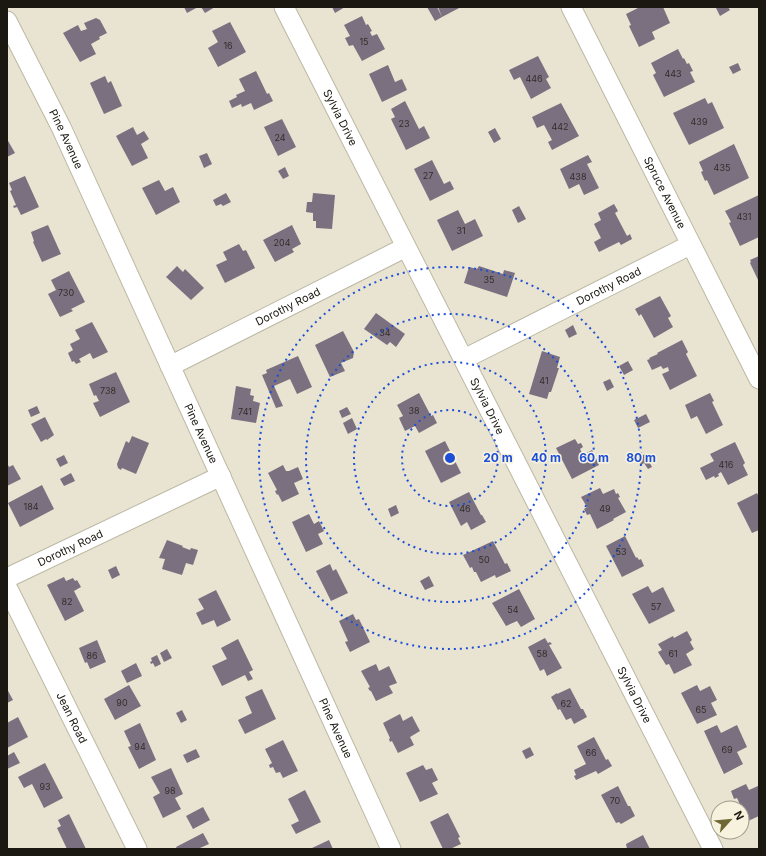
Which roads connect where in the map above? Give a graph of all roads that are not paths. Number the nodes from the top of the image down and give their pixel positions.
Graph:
1 (284, 7) edge
2 (570, 7) edge
3 (7, 21) edge
4 (690, 245) junction
5 (406, 247) junction
6 (464, 359) junction
7 (170, 366) junction
8 (759, 379) edge
9 (221, 476) junction
10 (7, 578) edge
11 (7, 587) edge
12 (137, 849) edge
13 (391, 849) edge
14 (713, 849) edge

1 - 5 street, Sylvia Drive
2 - 4 street, Spruce Avenue
3 - 7 street, Pine Avenue
4 - 6 street, Dorothy Road
4 - 8 street, Spruce Avenue
5 - 6 street, Sylvia Drive
5 - 7 street, Dorothy Road
6 - 14 street, Sylvia Drive
7 - 9 street, Pine Avenue
9 - 10 street, Dorothy Road
9 - 13 street, Pine Avenue
11 - 12 street, Jean Road

